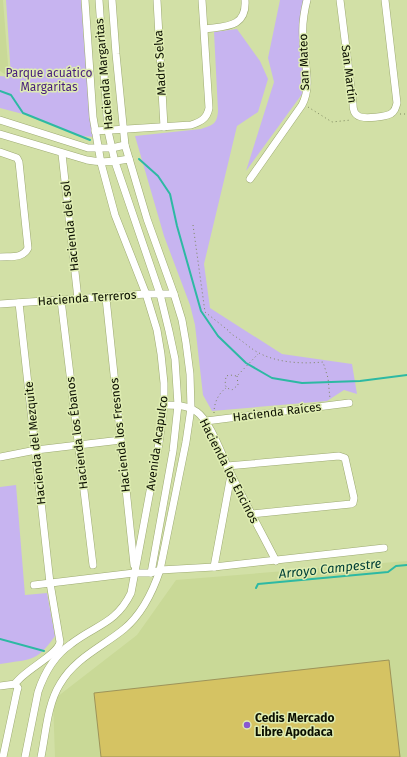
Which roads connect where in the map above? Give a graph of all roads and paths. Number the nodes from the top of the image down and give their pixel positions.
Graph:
1 (85, 0) edge
2 (99, 0) edge
3 (112, 0) edge
4 (157, 0) edge
5 (202, 0) edge
6 (245, 0) edge
7 (307, 0) edge
8 (340, 0) edge
9 (385, 0) edge
10 (205, 29) junction
11 (303, 103) junction
12 (357, 116) junction
13 (0, 120) edge
14 (164, 127) junction
15 (123, 129) junction
16 (96, 131) junction
17 (108, 131) junction
18 (0, 134) edge
19 (125, 145) junction
20 (112, 148) junction
21 (99, 149) junction
22 (0, 152) edge
23 (62, 154) junction
24 (129, 159) junction
25 (115, 162) junction
26 (101, 163) junction
27 (250, 179) dead end
28 (193, 225) dead end
29 (0, 257) edge
30 (146, 294) junction
31 (160, 294) junction
32 (174, 294) junction
33 (106, 298) junction
34 (78, 299) junction
35 (61, 300) junction
36 (18, 303) junction
37 (0, 304) edge
38 (259, 353) junction
39 (237, 376) junction
40 (226, 388) junction
41 (349, 403) dead end
42 (164, 405) junction
43 (178, 405) junction
44 (331, 405) junction
45 (191, 408) junction
46 (214, 420) junction
47 (206, 421) junction
48 (121, 440) junction
49 (78, 445) junction
50 (36, 450) junction
51 (0, 457) edge
52 (227, 466) junction
53 (231, 475) junction
54 (251, 514) junction
55 (384, 548) dead end
56 (276, 561) junction
57 (93, 565) dead end
58 (214, 567) junction
59 (160, 570) junction
60 (134, 573) junction
61 (151, 573) junction
62 (50, 583) junction
63 (34, 585) dead end
64 (15, 684) junction
65 (0, 686) edge
66 (3, 757) edge
67 (25, 757) edge
68 (41, 757) edge

1 - 16 street, Avenida Acapulco
2 - 17 street, Hacienda Margaritas
3 - 15 street, Hacienda Margaritas
4 - 14 street, Madre Selva
5 - 10 street
6 - 10 street
7 - 11 street, San Mateo
8 - 12 street, San Martín
9 - 12 street, San Martín
10 - 14 street
11 - 12 path
11 - 27 street, San Mateo
13 - 21 street, Hacienda Margaritas
14 - 15 street
15 - 17 street
15 - 19 street, Hacienda Margaritas
16 - 17 street
16 - 21 street, Avenida Acapulco
17 - 20 street, Hacienda Margaritas
18 - 23 street
19 - 20 street, Hacienda Margaritas
19 - 24 street, Hacienda Margaritas
20 - 21 street, Hacienda Margaritas
20 - 25 street, Hacienda Margaritas
21 - 26 street, Avenida Acapulco
22 - 29 street
23 - 26 street
23 - 34 street, Hacienda del sol
24 - 25 street
24 - 32 street
25 - 26 street
25 - 31 street, Avenida Acapulco
26 - 30 street, Avenida Acapulco
28 - 38 path
30 - 31 street, Hacienda Terreros
30 - 33 street, Hacienda Terreros
30 - 42 street, Avenida Acapulco
31 - 32 street, Hacienda Terreros
31 - 43 street, Avenida Acapulco
32 - 45 street
33 - 34 street, Hacienda Terreros
33 - 48 street, Hacienda los Fresnos
34 - 35 street, Hacienda Terreros
35 - 36 street, Hacienda Terreros
35 - 49 street, Hacienda los Ébanos
36 - 37 street, Hacienda Terreros
36 - 50 street, Hacienda del Mezquite
38 - 39 path
38 - 44 path
39 - 40 path
39 - 40 path
40 - 46 path
41 - 44 street, Hacienda Raíces
42 - 43 street, Hacienda los Encinos
42 - 60 street, Avenida Acapulco
43 - 45 street, Hacienda los Encinos
43 - 61 street, Avenida Acapulco
44 - 46 street, Hacienda Raíces
45 - 47 street, Hacienda los Encinos
45 - 59 street
46 - 47 street, Hacienda Raíces
47 - 52 street, Hacienda los Encinos
48 - 49 street
48 - 60 street, Hacienda los Fresnos
49 - 50 street
49 - 57 street, Hacienda los Ébanos
50 - 51 street
50 - 62 street, Hacienda del Mezquite
52 - 53 street, Hacienda los Encinos
52 - 54 street
53 - 54 street, Hacienda los Encinos
53 - 58 street
54 - 56 street, Hacienda los Encinos
55 - 56 street
56 - 58 street
58 - 59 street
59 - 61 street
59 - 68 street
60 - 61 street
60 - 62 street
60 - 67 street, Avenida Acapulco
62 - 63 street
62 - 64 street, Hacienda del Mezquite
64 - 65 street
64 - 66 street

